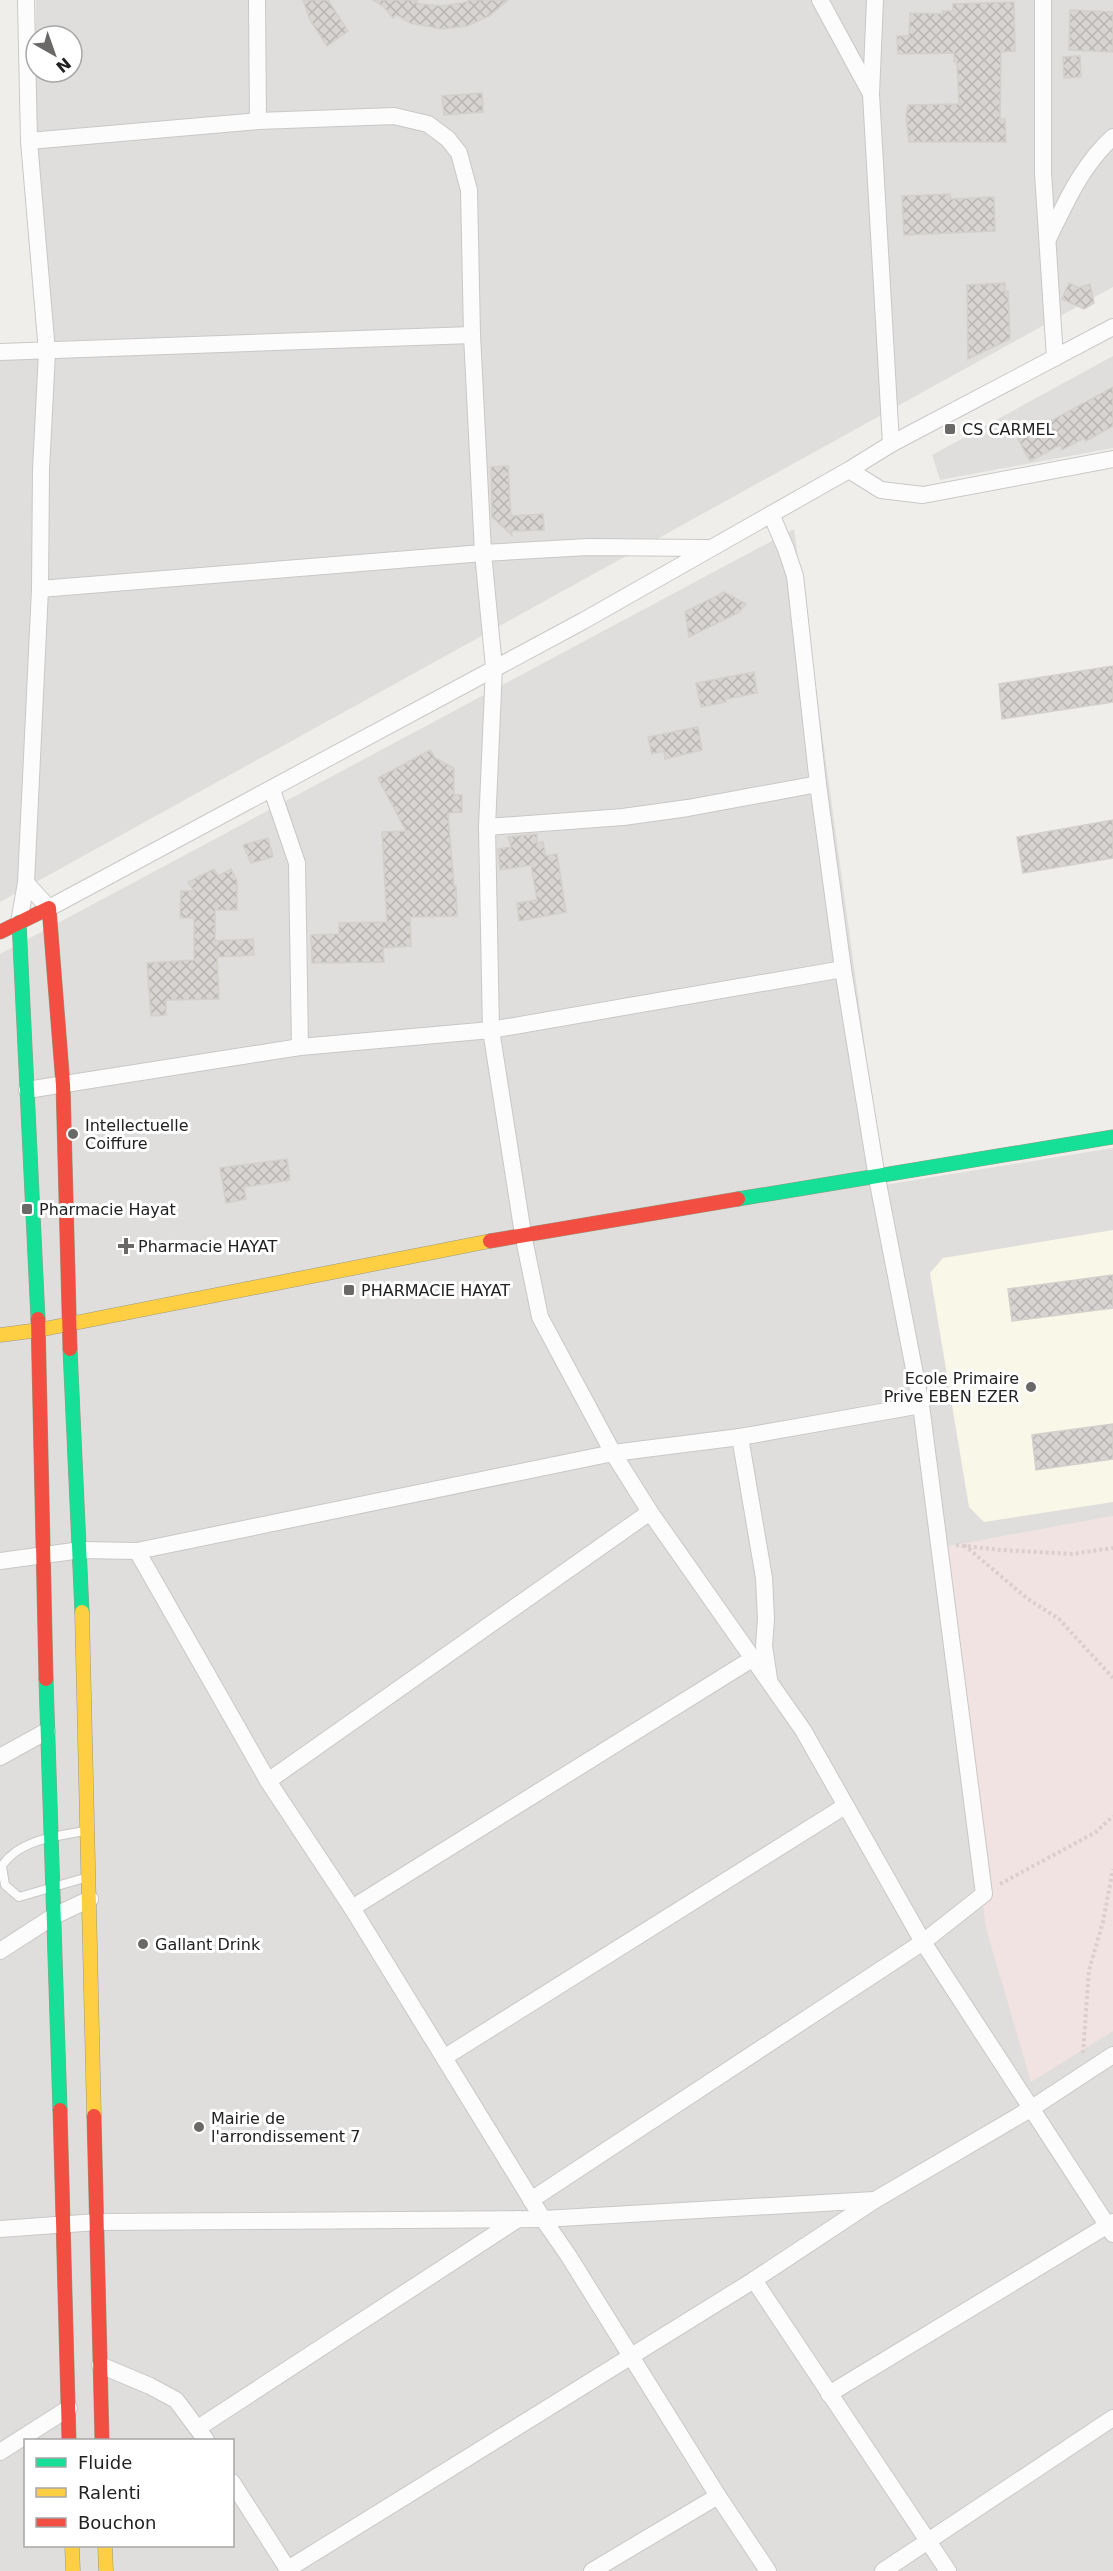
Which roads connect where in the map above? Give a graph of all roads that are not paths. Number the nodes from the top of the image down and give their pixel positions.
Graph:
1 (26, 0) edge
2 (257, 0) edge
3 (820, 0) edge
4 (875, 0) edge
5 (1043, 0) edge
6 (871, 94) junction
7 (258, 121) junction
8 (1113, 137) edge
9 (29, 141) junction
10 (1047, 241) junction
11 (1113, 327) edge
12 (472, 335) junction
13 (0, 352) edge
14 (47, 352) junction
15 (1055, 358) junction
16 (891, 444) junction
17 (1113, 459) edge
18 (849, 470) junction
19 (771, 514) junction
20 (708, 549) junction
21 (483, 553) junction
22 (40, 589) junction
23 (494, 667) junction
24 (818, 784) junction
25 (272, 790) junction
26 (487, 827) junction
27 (26, 883) junction
28 (49, 908) junction
29 (19, 922) junction
30 (0, 933) edge
31 (843, 969) junction
32 (492, 1030) junction
33 (300, 1047) junction
34 (63, 1085) junction
35 (27, 1090) junction
36 (1113, 1137) edge
37 (877, 1178) junction
38 (523, 1234) junction
39 (69, 1322) junction
40 (39, 1330) junction
41 (0, 1335) edge
42 (921, 1405) junction
43 (740, 1437) junction
44 (613, 1453) junction
45 (650, 1512) junction
46 (81, 1550) junction
47 (137, 1551) junction
48 (45, 1553) junction
49 (0, 1561) edge
50 (752, 1659) junction
51 (770, 1682) junction
52 (47, 1731) junction
53 (0, 1757) edge
54 (268, 1781) junction
55 (845, 1806) junction
56 (88, 1831) junction
57 (51, 1837) junction
58 (90, 1876) junction
59 (53, 1889) junction
60 (90, 1899) junction
61 (352, 1908) junction
62 (54, 1916) junction
63 (923, 1942) junction
64 (0, 1952) edge
65 (1113, 2055) edge
66 (445, 2057) junction
67 (1032, 2108) junction
68 (531, 2200) junction
69 (875, 2200) junction
70 (518, 2219) junction
71 (543, 2219) junction
72 (97, 2222) junction
73 (64, 2226) junction
74 (1111, 2227) edge
75 (2, 2231) edge
76 (754, 2280) junction
77 (630, 2357) junction
78 (100, 2366) junction
79 (829, 2394) junction
80 (69, 2408) junction
81 (1113, 2418) edge
82 (202, 2434) edge
83 (69, 2439) edge
84 (102, 2439) edge
85 (0, 2452) edge
86 (234, 2485) edge
87 (718, 2496) junction
88 (929, 2540) junction
89 (72, 2547) edge
90 (105, 2547) edge
91 (289, 2570) edge
92 (73, 2571) edge
93 (106, 2571) edge
94 (592, 2571) edge
95 (768, 2571) edge
96 (883, 2571) edge
97 (948, 2571) edge

1 - 9 street
2 - 7 street
3 - 6 street
4 - 6 street
5 - 10 street
6 - 16 street
7 - 9 street
7 - 12 street
8 - 10 street
9 - 14 street
10 - 15 street
11 - 15 street
12 - 14 street
12 - 21 street
13 - 14 street
14 - 22 street
15 - 16 street
16 - 18 street
17 - 18 street
18 - 19 street
19 - 20 street
19 - 24 street
20 - 21 street
20 - 23 street
21 - 22 street
21 - 23 street
22 - 27 street
23 - 25 street
23 - 26 street
24 - 26 street
24 - 31 street
25 - 28 street
25 - 33 street
26 - 32 street
27 - 28 street
27 - 29 street
28 - 29 main road
28 - 34 main road
29 - 30 main road
29 - 35 main road
31 - 32 street
31 - 37 street
32 - 33 street
32 - 38 street
33 - 34 street
34 - 35 street
34 - 39 main road
35 - 40 main road
36 - 37 main road
37 - 38 main road
37 - 42 street
38 - 39 main road
38 - 44 street
39 - 40 main road
39 - 46 main road
40 - 41 main road
40 - 48 main road
42 - 43 street
42 - 63 street
43 - 44 street
43 - 51 street
44 - 45 street
44 - 47 street
45 - 50 street
45 - 54 street
46 - 47 street
46 - 48 street
46 - 56 main road
47 - 54 street
48 - 49 street
48 - 52 main road
50 - 51 street
50 - 61 street
51 - 55 street
52 - 53 street
52 - 57 main road
54 - 61 street
55 - 63 street
55 - 66 street
56 - 57 lane
56 - 58 main road
57 - 59 main road
57 - 59 lane
58 - 59 lane
58 - 60 main road
59 - 62 main road
60 - 62 street
60 - 72 main road
61 - 66 street
62 - 64 street
62 - 73 main road
63 - 67 street
63 - 68 street
65 - 67 street
66 - 68 street
67 - 69 street
67 - 74 street
68 - 71 street
69 - 71 street
69 - 76 street
70 - 71 street
70 - 72 street
70 - 82 street
71 - 77 street
72 - 73 street
72 - 78 main road
73 - 75 street
73 - 80 main road
74 - 79 street
76 - 77 street
76 - 79 street
77 - 87 street
77 - 91 street
78 - 82 street
78 - 84 main road
79 - 88 street
80 - 83 main road
80 - 85 street
81 - 88 street
86 - 91 street
87 - 94 street
87 - 95 street
88 - 96 street
88 - 97 street
89 - 92 main road
90 - 93 main road

